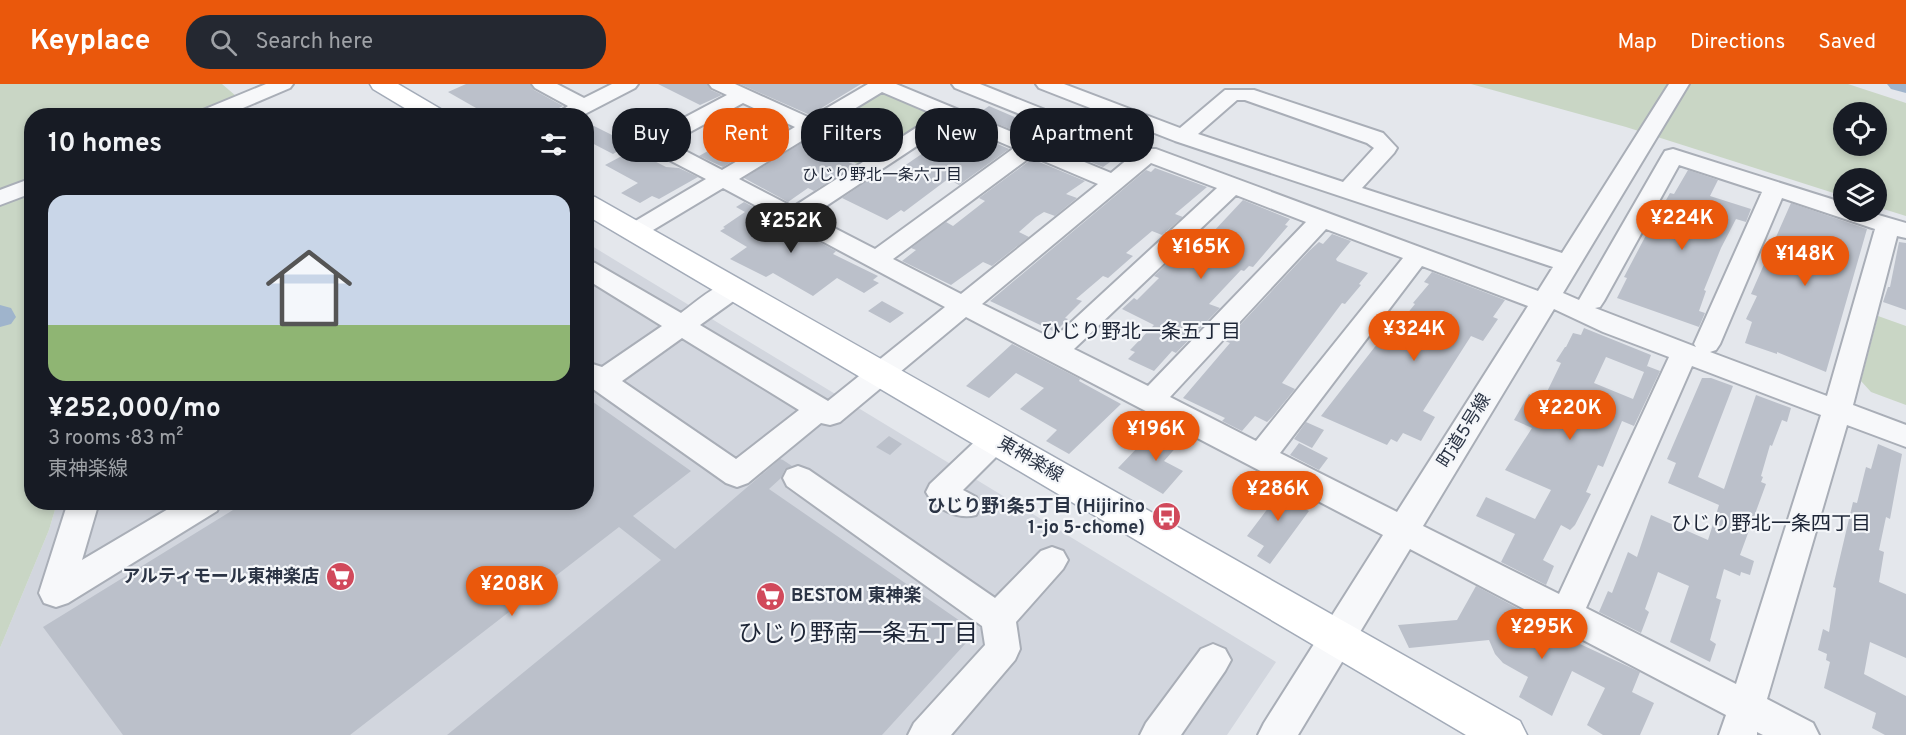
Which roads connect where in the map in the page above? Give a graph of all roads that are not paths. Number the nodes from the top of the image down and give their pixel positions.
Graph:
1 (283, 84) edge
2 (381, 84) edge
3 (542, 84) edge
4 (628, 84) edge
5 (962, 84) edge
6 (1046, 84) edge
7 (1679, 84) edge
8 (885, 85) edge
9 (731, 89) edge
10 (584, 106) junction
11 (224, 108) edge
12 (422, 108) edge
13 (580, 108) edge
14 (843, 108) edge
15 (938, 108) edge
16 (1022, 108) edge
17 (801, 122) edge
18 (801, 131) edge
19 (1010, 131) edge
20 (998, 134) edge
21 (1003, 136) junction
22 (1183, 136) junction
23 (915, 138) edge
24 (1010, 139) edge
25 (1154, 156) edge
26 (1010, 162) edge
27 (1066, 162) edge
28 (1139, 162) edge
29 (722, 179) junction
30 (1113, 182) junction
31 (1232, 186) junction
32 (24, 188) edge
33 (1775, 188) junction
34 (1348, 190) junction
35 (0, 198) edge
36 (1833, 207) edge
37 (594, 208) edge
38 (795, 216) junction
39 (1321, 220) junction
40 (1879, 222) edge
41 (1897, 228) edge
42 (635, 231) junction
43 (1418, 255) junction
44 (877, 259) junction
45 (594, 273) edge
46 (1554, 288) junction
47 (733, 289) junction
48 (1591, 301) junction
49 (964, 306) junction
50 (682, 326) junction
51 (1696, 348) junction
52 (1056, 351) junction
53 (880, 374) junction
54 (594, 375) edge
55 (1151, 400) junction
56 (1839, 402) junction
57 (819, 409) junction
58 (1906, 417) edge
59 (1906, 436) edge
60 (995, 440) junction
61 (1260, 457) junction
62 (798, 478) dead end
63 (965, 506) dead end
64 (82, 510) edge
65 (193, 510) edge
66 (1403, 530) junction
67 (1052, 560) dead end
68 (1566, 615) junction
69 (998, 618) junction
70 (1338, 639) junction
71 (1213, 660) dead end
72 (1742, 721) edge
73 (927, 735) edge
74 (1159, 735) edge
75 (1277, 735) edge
76 (1504, 735) edge
77 (1800, 735) edge

1 - 11 street
2 - 12 main road
3 - 10 street
4 - 10 street
5 - 16 street
6 - 22 street
7 - 46 street, 町道5号線
8 - 14 street
8 - 15 street
9 - 17 street
9 - 29 street
10 - 13 street
18 - 29 street
19 - 21 street
20 - 21 street
21 - 24 street
22 - 34 street
22 - 34 street
23 - 38 street
25 - 31 street
26 - 44 street
27 - 30 street
28 - 30 street
29 - 38 street
29 - 42 street
30 - 49 street
31 - 39 street
31 - 52 street
32 - 35 street
33 - 36 street
33 - 48 street
33 - 51 street
34 - 46 street
37 - 42 main road, 東神楽線
38 - 44 street
39 - 43 street
39 - 55 street
40 - 41 street
41 - 56 street
42 - 47 main road, 東神楽線
43 - 46 street
43 - 61 street
44 - 49 street
45 - 50 street
46 - 48 street
46 - 51 street
46 - 66 street, 町道5号線
47 - 50 street
47 - 53 main road, 東神楽線
48 - 51 street
49 - 52 street
49 - 53 street
50 - 54 street
50 - 57 street
51 - 56 street
51 - 68 street
52 - 55 street
53 - 57 street
53 - 60 main road, 東神楽線
54 - 57 street
55 - 61 street
56 - 58 street
56 - 59 street
56 - 72 street
60 - 63 street
60 - 70 main road, 東神楽線
61 - 66 street
62 - 69 street
64 - 65 street
66 - 68 street
66 - 70 street, 町道5号線
67 - 69 street
68 - 72 street
69 - 73 street
70 - 75 street, 町道5号線
70 - 76 main road, 東神楽線
71 - 74 street
72 - 77 street

